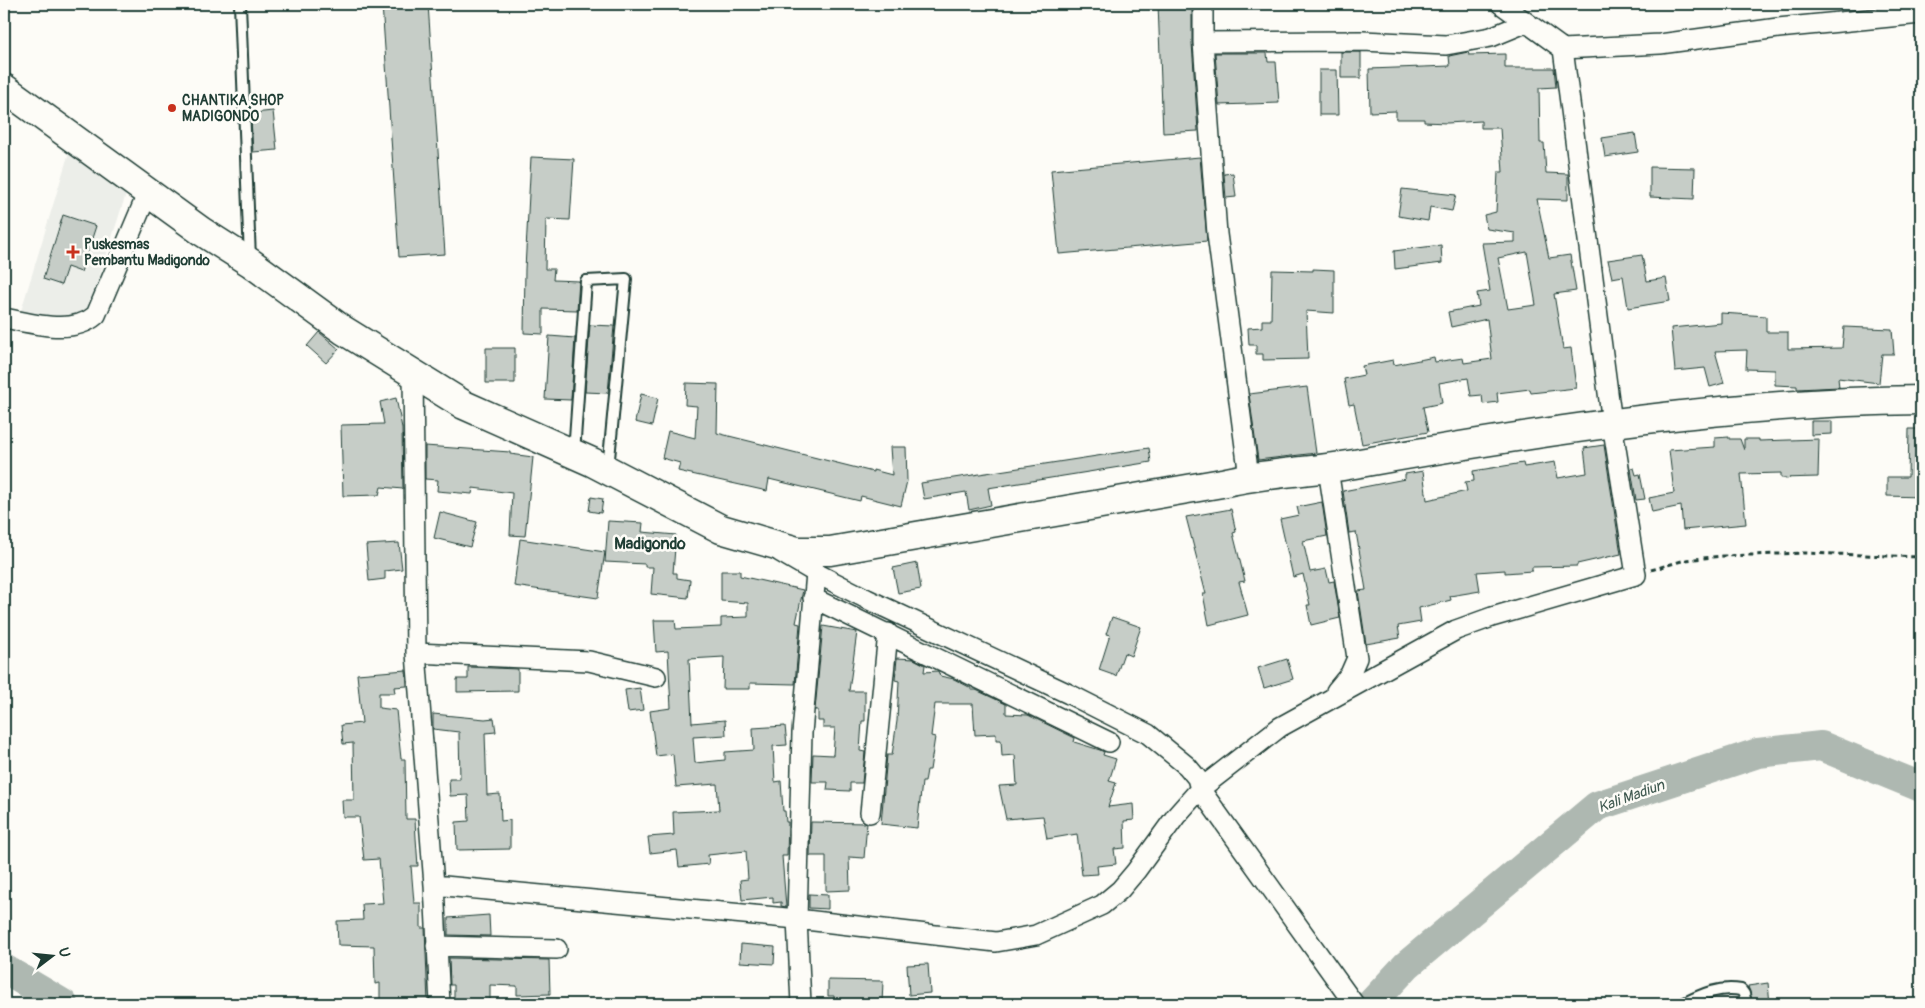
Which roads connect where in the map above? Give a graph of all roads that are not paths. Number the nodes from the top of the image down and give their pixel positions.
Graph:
1 (240, 4) edge
2 (1203, 4) edge
3 (1501, 4) edge
4 (1921, 14) edge
5 (1525, 23) junction
6 (1203, 42) junction
7 (1563, 49) junction
8 (4, 88) edge
9 (148, 192) junction
10 (251, 263) junction
11 (4, 318) edge
12 (413, 374) junction
13 (1921, 400) edge
14 (1612, 423) junction
15 (574, 453) junction
16 (1328, 469) junction
17 (608, 470) junction
18 (1249, 477) junction
19 (764, 542) junction
20 (816, 573) junction
21 (813, 598) junction
22 (888, 633) junction
23 (416, 653) junction
24 (656, 677) dead end
25 (1327, 700) junction
26 (1109, 742) dead end
27 (1200, 789) junction
28 (870, 813) dead end
29 (434, 885) junction
30 (797, 919) junction
31 (436, 946) junction
32 (557, 949) dead end
33 (440, 1004) edge
34 (801, 1004) edge
35 (1354, 1004) edge
36 (1683, 1004) edge
37 (1746, 1004) edge

1 - 10 lane
2 - 6 street
3 - 5 street
4 - 7 street
5 - 6 street
5 - 7 street
6 - 18 street
7 - 14 street
8 - 9 main road
9 - 10 main road
9 - 11 street
10 - 12 main road
12 - 15 main road
12 - 23 street
13 - 14 main road
14 - 16 main road
14 - 25 street
15 - 17 main road
15 - 17 lane
16 - 18 main road
16 - 25 street
17 - 19 main road
18 - 19 main road
19 - 20 street
20 - 21 street
20 - 27 street
21 - 22 street
21 - 30 street
22 - 26 street
22 - 28 street
23 - 24 street
23 - 29 street
25 - 27 street
27 - 30 street
27 - 35 street
29 - 30 street
29 - 31 street
30 - 34 street
31 - 32 street
31 - 33 street
36 - 37 lane

